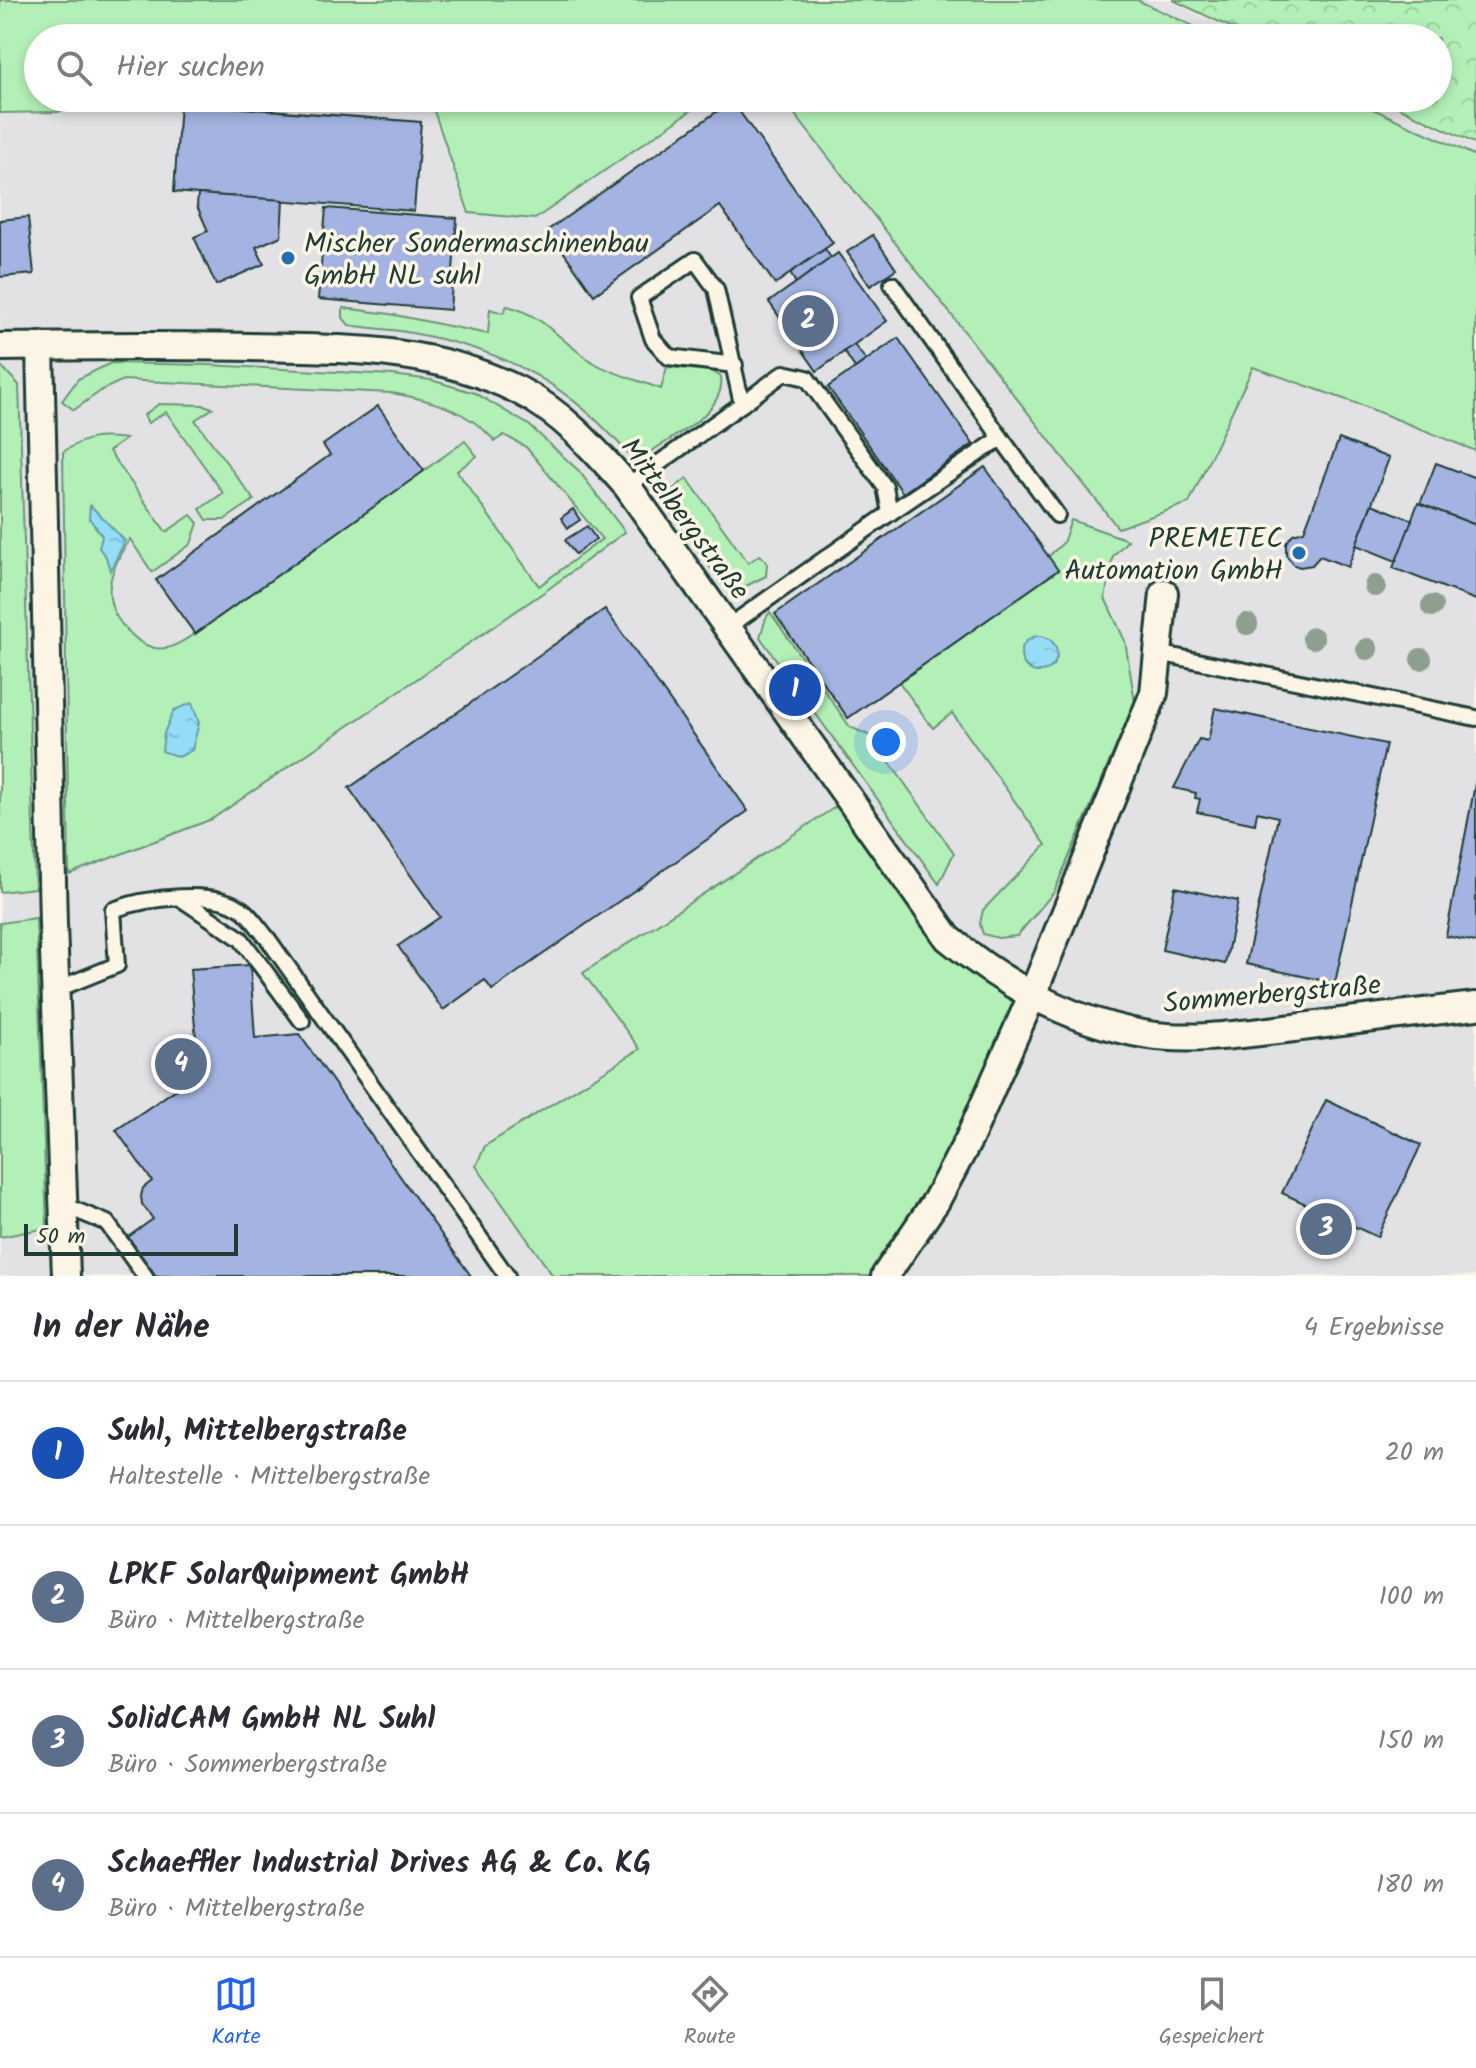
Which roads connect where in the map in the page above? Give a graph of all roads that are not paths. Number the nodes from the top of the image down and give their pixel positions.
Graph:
1 (892, 284) dead end
2 (40, 346) junction
3 (0, 347) edge
4 (735, 365) junction
5 (742, 404) junction
6 (1001, 438) junction
7 (627, 486) junction
8 (890, 513) junction
9 (1057, 515) dead end
10 (1164, 593) dead end
11 (728, 627) junction
12 (1158, 653) junction
13 (1476, 718) edge
14 (179, 898) junction
15 (55, 990) junction
16 (1032, 996) junction
17 (1476, 1006) edge
18 (302, 1021) dead end
19 (63, 1205) junction
20 (66, 1276) edge
21 (145, 1276) edge
22 (507, 1276) edge
23 (885, 1276) edge

1 - 6 lane
2 - 3 street, Mittelbergstraße
2 - 7 street, Mittelbergstraße
2 - 15 street
4 - 4 lane
4 - 5 lane
5 - 7 lane
5 - 8 lane
6 - 8 lane
6 - 9 lane
7 - 11 street, Mittelbergstraße
8 - 11 lane
10 - 12 street
11 - 16 street, Mittelbergstraße
12 - 13 lane
12 - 16 street
14 - 15 lane
14 - 18 lane
14 - 22 lane
15 - 19 street
16 - 17 street, Sommerbergstraße
16 - 23 street
19 - 20 street
19 - 21 lane

